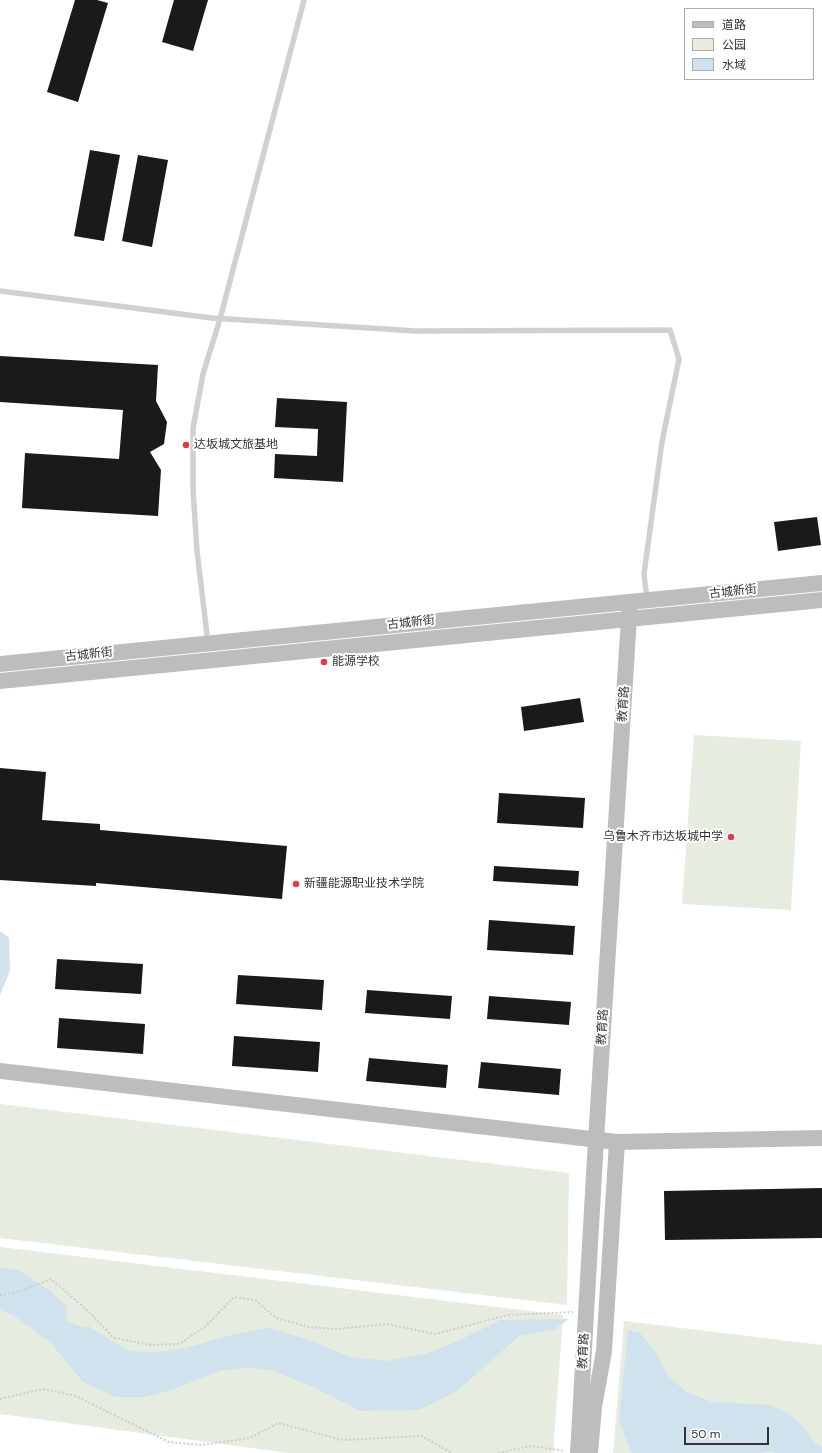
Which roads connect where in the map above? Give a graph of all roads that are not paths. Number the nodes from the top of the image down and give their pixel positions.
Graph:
1 (304, 0) edge
2 (0, 291) edge
3 (220, 319) junction
4 (822, 583) edge
5 (647, 600) junction
6 (822, 600) edge
7 (630, 602) junction
8 (629, 618) junction
9 (209, 652) junction
10 (0, 664) edge
11 (0, 680) edge
12 (0, 1071) edge
13 (822, 1138) edge
14 (596, 1140) junction
15 (617, 1142) junction
16 (582, 1453) edge

1 - 3 lane
2 - 3 lane
3 - 5 lane
3 - 9 lane
4 - 5 street, 古城新街
5 - 7 street, 古城新街
6 - 8 street, 古城新街
7 - 8 street, 教育路
7 - 9 street, 古城新街
8 - 9 street, 古城新街
8 - 14 street, 教育路
9 - 10 street, 古城新街
9 - 11 street, 古城新街
12 - 14 street
13 - 15 street
14 - 15 street
14 - 16 street, 教育路
15 - 16 street

